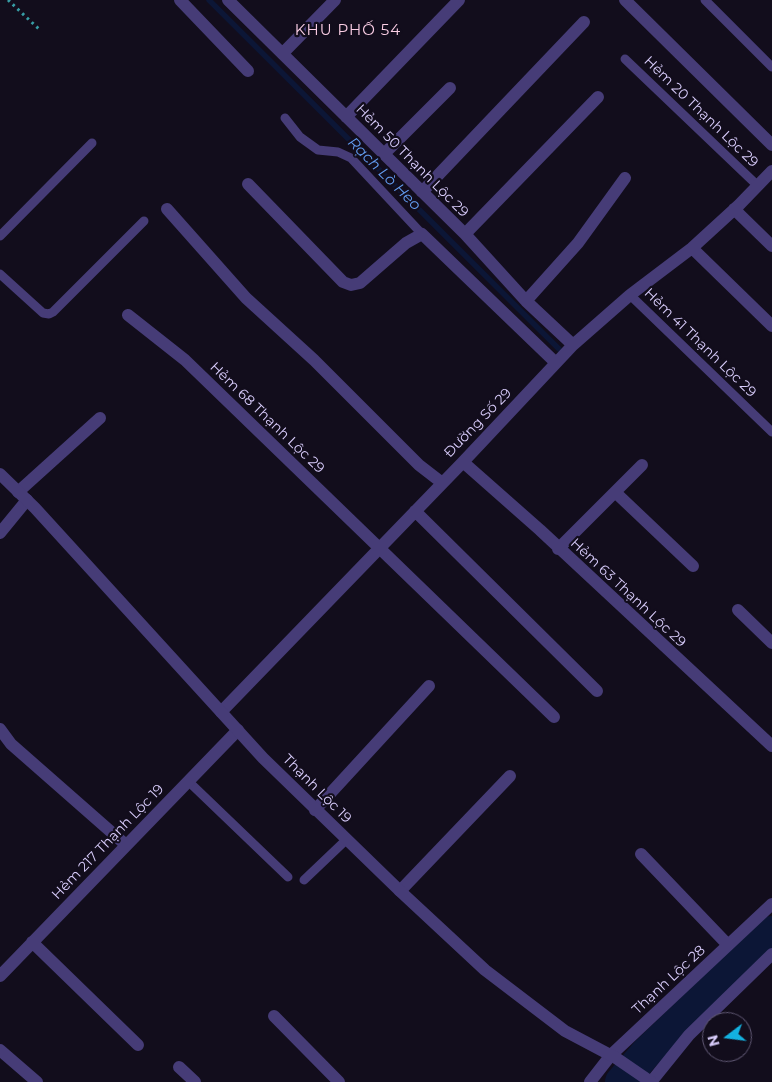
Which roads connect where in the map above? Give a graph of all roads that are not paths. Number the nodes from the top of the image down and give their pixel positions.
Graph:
1 (180, 0) edge
2 (228, 0) edge
3 (335, 0) edge
4 (460, 0) edge
5 (624, 0) edge
6 (705, 0) edge
7 (584, 22) dead end
8 (283, 53) junction
9 (625, 58) dead end
10 (772, 67) edge
11 (248, 70) dead end
12 (450, 88) dead end
13 (598, 97) dead end
14 (346, 117) junction
15 (285, 118) dead end
16 (92, 144) dead end
17 (772, 145) edge
18 (384, 154) junction
19 (772, 171) edge
20 (625, 178) dead end
21 (248, 184) dead end
22 (758, 186) junction
23 (422, 192) junction
24 (167, 209) dead end
25 (734, 209) junction
26 (144, 221) dead end
27 (422, 234) junction
28 (464, 234) junction
29 (0, 236) edge
30 (772, 246) edge
31 (692, 248) junction
32 (0, 274) edge
33 (630, 295) junction
34 (526, 301) junction
35 (128, 315) dead end
36 (772, 326) edge
37 (573, 345) junction
38 (556, 363) junction
39 (100, 418) dead end
40 (772, 432) edge
41 (463, 462) junction
42 (642, 465) dead end
43 (0, 474) edge
44 (441, 482) junction
45 (615, 492) junction
46 (22, 496) junction
47 (415, 511) junction
48 (0, 533) edge
49 (379, 549) junction
50 (558, 549) junction
51 (693, 566) dead end
52 (738, 610) dead end
53 (772, 643) edge
54 (428, 686) dead end
55 (597, 691) dead end
56 (222, 712) junction
57 (554, 717) dead end
58 (0, 729) edge
59 (238, 730) junction
60 (772, 746) edge
61 (510, 776) dead end
62 (188, 781) junction
63 (315, 810) junction
64 (346, 840) junction
65 (126, 845) junction
66 (641, 854) dead end
67 (288, 877) dead end
68 (304, 880) dead end
69 (400, 891) junction
70 (772, 904) edge
71 (32, 942) junction
72 (728, 945) junction
73 (772, 954) edge
74 (0, 976) edge
75 (274, 1016) dead end
76 (138, 1045) dead end
77 (0, 1050) edge
78 (614, 1057) junction
79 (179, 1067) dead end
80 (649, 1080) edge
81 (37, 1082) edge
82 (195, 1082) edge
83 (340, 1082) edge
84 (590, 1082) edge

1 - 11 street
2 - 8 street, Hẻm 50 Thạnh Lộc 29
3 - 8 street
4 - 14 street
5 - 17 street
6 - 10 lane
7 - 23 street
8 - 14 street, Hẻm 50 Thạnh Lộc 29
9 - 22 lane, Hẻm 20 Thạnh Lộc 29
12 - 18 street
13 - 28 street
14 - 18 street, Hẻm 50 Thạnh Lộc 29
15 - 27 lane
16 - 29 lane
18 - 23 street, Hẻm 50 Thạnh Lộc 29
19 - 22 street, Đường Số 29
20 - 34 street
21 - 27 street
22 - 25 street, Đường Số 29
23 - 28 street, Hẻm 50 Thạnh Lộc 29
24 - 44 street
25 - 30 street
25 - 31 street, Đường Số 29
26 - 32 lane
27 - 38 street
28 - 34 street, Hẻm 50 Thạnh Lộc 29
31 - 33 street, Đường Số 29
31 - 36 street
33 - 37 street, Đường Số 29
33 - 40 lane, Hẻm 41 Thạnh Lộc 29
34 - 37 street, Hẻm 50 Thạnh Lộc 29
35 - 49 street, Hẻm 68 Thạnh Lộc 29
37 - 38 street, Đường Số 29
38 - 41 street, Đường Số 29
39 - 46 street
41 - 44 street, Đường Số 29
41 - 50 street, Hẻm 63 Thạnh Lộc 29
42 - 45 street
43 - 46 street, Thạnh Lộc 19
44 - 47 street, Đường Số 29
45 - 50 street
45 - 51 street
46 - 48 street
46 - 56 street, Thạnh Lộc 19
47 - 49 street, Đường Số 29
47 - 55 street
49 - 56 street, Đường Số 29
49 - 57 street, Hẻm 68 Thạnh Lộc 29
50 - 60 street, Hẻm 63 Thạnh Lộc 29
52 - 53 street
54 - 63 street
56 - 59 street, Thạnh Lộc 19
58 - 65 street
59 - 62 street, Hẻm 217 Thạnh Lộc 19
59 - 63 street, Thạnh Lộc 19
61 - 69 street
62 - 65 street, Hẻm 217 Thạnh Lộc 19
62 - 67 lane
63 - 64 street, Thạnh Lộc 19
64 - 68 lane
64 - 69 street, Thạnh Lộc 19
65 - 71 street, Hẻm 217 Thạnh Lộc 19
66 - 72 street
69 - 78 street, Thạnh Lộc 19
70 - 72 street, Thạnh Lộc 28
71 - 74 street, Hẻm 217 Thạnh Lộc 19
71 - 76 street
72 - 78 street, Thạnh Lộc 28
73 - 80 street
75 - 83 street
77 - 81 street
78 - 80 street, Thạnh Lộc 19
78 - 84 street, Thạnh Lộc 28
79 - 82 street

